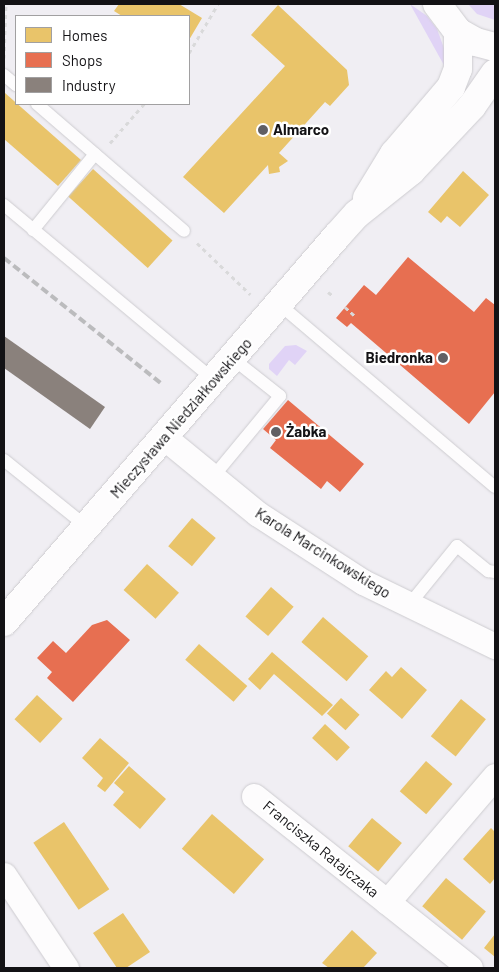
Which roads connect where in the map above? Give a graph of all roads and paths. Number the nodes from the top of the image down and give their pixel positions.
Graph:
1 (6, 4) edge
2 (218, 4) edge
3 (437, 4) edge
4 (458, 32) junction
5 (495, 47) edge
6 (190, 51) edge
7 (495, 73) edge
8 (4, 75) edge
9 (15, 85) edge
10 (38, 105) edge
11 (143, 105) edge
12 (96, 155) junction
13 (4, 205) edge
14 (357, 214) junction
15 (33, 230) junction
16 (184, 231) joint
17 (250, 294) dead end
18 (279, 304) junction
19 (345, 307) dead end
20 (356, 317) dead end
21 (232, 358) junction
22 (214, 380) junction
23 (165, 438) junction
24 (4, 460) edge
25 (213, 477) junction
26 (495, 487) edge
27 (87, 527) junction
28 (495, 572) edge
29 (409, 605) junction
30 (4, 622) edge
31 (495, 646) edge
32 (495, 776) edge
33 (254, 796) dead end
34 (4, 875) edge
35 (387, 902) junction
36 (66, 968) edge
37 (470, 968) edge

1 - 8 path
2 - 6 path
3 - 4 street
4 - 5 street
4 - 14 street, Mieczysława Niedziałkowskiego
7 - 14 street, Mieczysława Niedziałkowskiego
8 - 9 lane
10 - 12 lane
11 - 12 path
12 - 15 lane
12 - 16 lane
13 - 15 lane
14 - 18 street, Mieczysława Niedziałkowskiego
15 - 22 lane
16 - 17 path
18 - 21 street, Mieczysława Niedziałkowskiego
18 - 26 lane
19 - 20 path
21 - 22 street, Mieczysława Niedziałkowskiego
21 - 25 lane
22 - 23 street, Mieczysława Niedziałkowskiego
23 - 25 street, Karola Marcinkowskiego
23 - 27 street, Mieczysława Niedziałkowskiego
24 - 27 lane
25 - 29 street, Karola Marcinkowskiego
27 - 30 street, Mieczysława Niedziałkowskiego
28 - 29 lane
29 - 31 street, Karola Marcinkowskiego
32 - 35 street, Franciszka Ratajczaka
33 - 35 street, Franciszka Ratajczaka
34 - 36 street
35 - 37 street, Franciszka Ratajczaka

